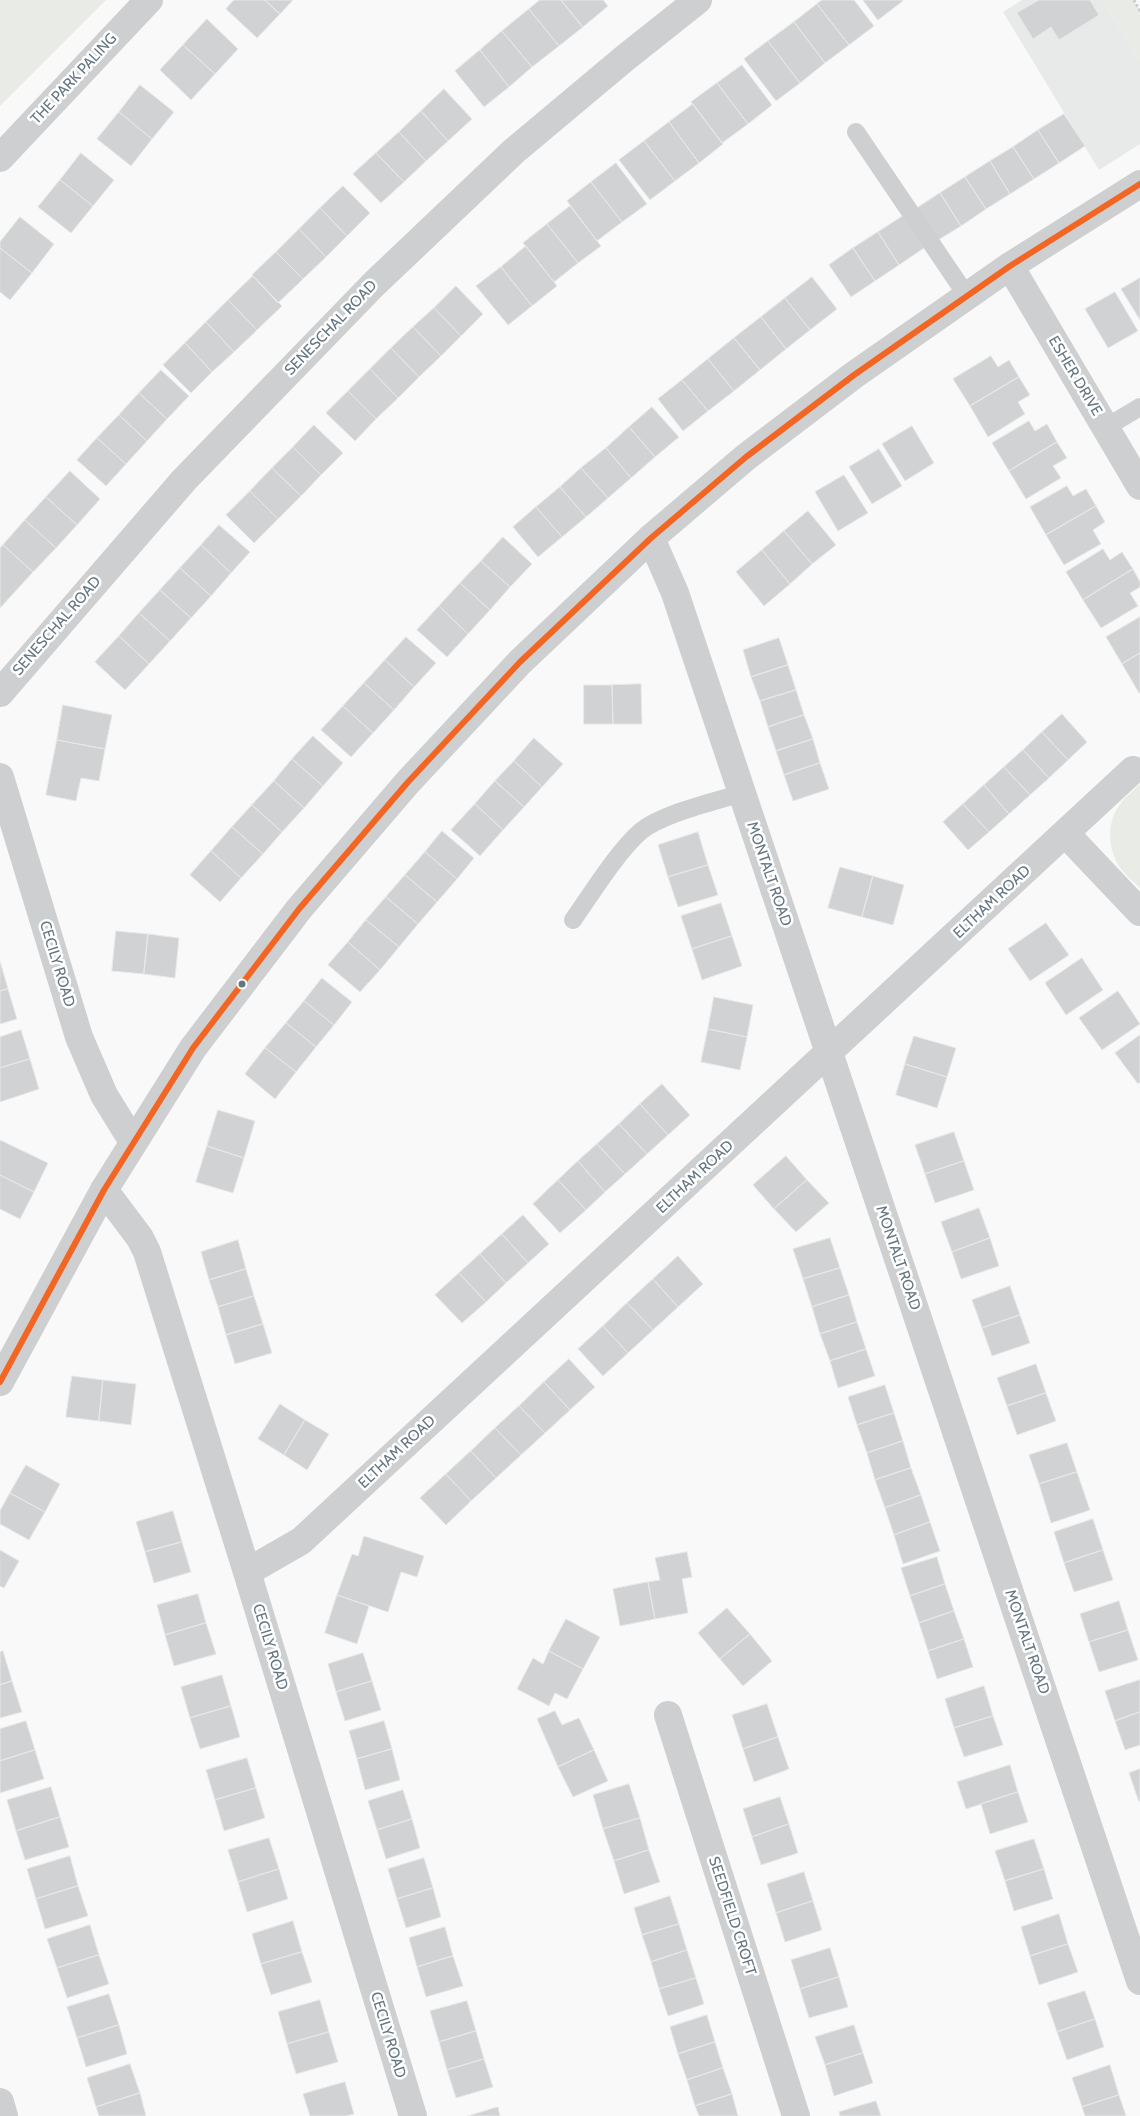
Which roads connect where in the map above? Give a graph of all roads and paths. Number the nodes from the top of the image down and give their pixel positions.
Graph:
1 (149, 0) edge
2 (698, 0) edge
3 (1134, 0) edge
4 (1140, 10) edge
5 (856, 132) dead end
6 (0, 158) edge
7 (1140, 184) edge
8 (1010, 266) junction
9 (966, 296) junction
10 (1140, 407) edge
11 (1105, 428) junction
12 (1140, 486) edge
13 (651, 538) junction
14 (0, 693) edge
15 (1133, 770) dead end
16 (0, 777) edge
17 (742, 792) junction
18 (1066, 834) junction
19 (1140, 912) edge
20 (573, 920) dead end
21 (829, 1053) junction
22 (133, 1142) junction
23 (104, 1190) junction
24 (0, 1382) edge
25 (248, 1572) junction
26 (668, 1715) dead end
27 (1140, 1981) edge
28 (0, 2102) edge
29 (4, 2116) edge
30 (413, 2116) edge
31 (796, 2116) edge

1 - 6 street, THE PARK PALING
2 - 14 street, SENESCHAL ROAD
3 - 4 path
5 - 9 lane
7 - 8 street
8 - 9 street
8 - 11 street, ESHER DRIVE
9 - 13 street
10 - 11 lane
11 - 12 street, ESHER DRIVE
13 - 17 street, MONTALT ROAD
13 - 22 street
15 - 18 street, ELTHAM ROAD
16 - 22 street, CECILY ROAD
17 - 20 lane
17 - 21 street, MONTALT ROAD
18 - 19 street
18 - 21 street, ELTHAM ROAD
21 - 25 street, ELTHAM ROAD
21 - 27 street, MONTALT ROAD
22 - 23 street
23 - 24 street
23 - 25 street, CECILY ROAD
25 - 30 street, CECILY ROAD
26 - 31 street, SEEDFIELD CROFT
28 - 29 street

